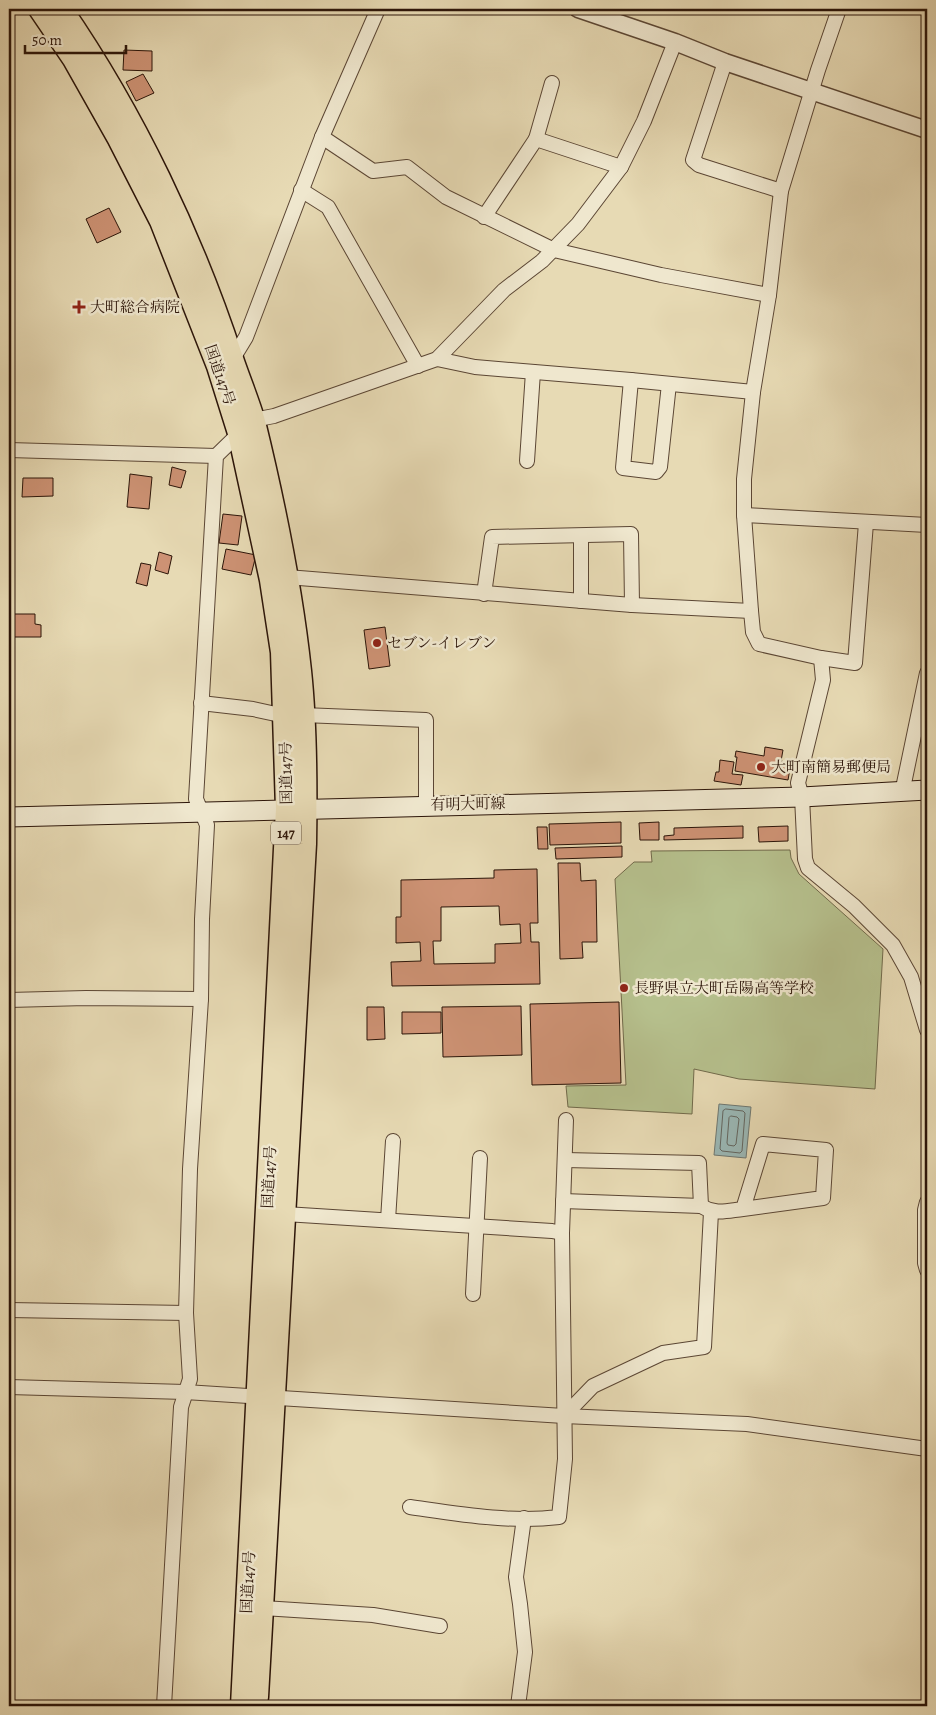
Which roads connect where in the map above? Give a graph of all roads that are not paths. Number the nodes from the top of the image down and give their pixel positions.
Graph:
1 (40, 9) edge
2 (61, 9) edge
3 (378, 9) edge
4 (578, 9) edge
5 (839, 9) edge
6 (675, 42) junction
7 (725, 62) junction
8 (552, 83) dead end
9 (812, 90) junction
10 (927, 130) edge
11 (322, 137) junction
12 (536, 139) junction
13 (621, 167) junction
14 (301, 190) junction
15 (781, 192) junction
16 (484, 218) junction
17 (554, 250) junction
18 (769, 295) junction
19 (437, 359) junction
20 (225, 363) junction
21 (418, 366) junction
22 (533, 372) junction
23 (631, 380) junction
24 (669, 384) junction
25 (754, 392) junction
26 (246, 426) junction
27 (9, 450) edge
28 (216, 456) junction
29 (527, 462) dead end
30 (744, 515) junction
31 (866, 523) junction
32 (927, 525) edge
33 (581, 536) junction
34 (287, 578) junction
35 (484, 594) junction
36 (581, 601) junction
37 (632, 605) junction
38 (751, 611) junction
39 (821, 658) junction
40 (927, 673) edge
41 (201, 703) junction
42 (294, 715) junction
43 (927, 790) edge
44 (902, 793) junction
45 (802, 797) junction
46 (426, 805) junction
47 (296, 809) junction
48 (202, 812) junction
49 (9, 817) edge
50 (201, 999) junction
51 (9, 1000) edge
52 (927, 1030) edge
53 (566, 1120) dead end
54 (393, 1141) dead end
55 (480, 1158) dead end
56 (565, 1160) junction
57 (563, 1201) junction
58 (927, 1202) edge
59 (706, 1209) junction
60 (743, 1209) junction
61 (285, 1214) junction
62 (388, 1220) junction
63 (477, 1226) junction
64 (562, 1234) junction
65 (927, 1270) edge
66 (473, 1294) dead end
67 (9, 1310) edge
68 (186, 1313) junction
69 (9, 1387) edge
70 (185, 1392) junction
71 (266, 1397) junction
72 (564, 1416) junction
73 (927, 1449) edge
74 (410, 1507) dead end
75 (524, 1518) junction
76 (263, 1608) junction
77 (440, 1626) dead end
78 (164, 1706) edge
79 (242, 1706) edge
80 (257, 1706) edge
81 (518, 1706) edge

1 - 20 highway, 国道147号 / 147
2 - 20 highway, 国道147号 / 147
3 - 11 street
4 - 6 street
5 - 9 street
6 - 7 street
6 - 13 street
7 - 9 street
7 - 15 street
8 - 12 street
9 - 10 street
9 - 15 street
11 - 14 street
11 - 16 street
12 - 13 street
12 - 16 street
13 - 17 street
14 - 20 street
14 - 21 street
15 - 18 street
16 - 17 street
17 - 18 street
17 - 19 street
18 - 25 street
19 - 21 street
19 - 22 street
20 - 26 highway, 国道147号 / 147
21 - 26 street
22 - 23 street
22 - 29 street
23 - 24 street
23 - 24 street
24 - 25 street
25 - 30 street
26 - 28 street
26 - 34 highway, 国道147号 / 147
26 - 42 highway, 国道147号 / 147
27 - 28 street
28 - 41 street
30 - 31 street
30 - 38 street
31 - 32 street
31 - 39 street
33 - 35 street
33 - 36 street
33 - 37 street
34 - 35 street
34 - 42 highway, 国道147号 / 147
35 - 36 street
36 - 37 street
37 - 38 street
38 - 39 street
39 - 45 street
40 - 44 street
41 - 42 street
41 - 48 street
42 - 46 street
42 - 47 highway, 国道147号 / 147
43 - 44 main road, 有明大町線
44 - 45 main road, 有明大町線
45 - 46 main road, 有明大町線
45 - 52 street
46 - 47 main road, 有明大町線
47 - 48 main road, 有明大町線
47 - 61 highway, 国道147号 / 147
47 - 71 highway, 国道147号 / 147
48 - 49 main road, 有明大町線
48 - 50 street
50 - 51 street
50 - 68 street
53 - 56 street
54 - 62 street
55 - 63 street
56 - 57 street
56 - 59 street
57 - 59 street
57 - 64 street
58 - 65 street
59 - 60 street
59 - 72 street
60 - 60 street
61 - 62 street
61 - 71 highway, 国道147号 / 147
62 - 63 street
63 - 64 street
63 - 66 street
64 - 72 street
67 - 68 street
68 - 70 street
69 - 70 street
70 - 71 street
70 - 78 street
71 - 72 street
71 - 76 highway, 国道147号 / 147
71 - 79 highway, 国道147号 / 147
72 - 73 street
72 - 75 street
74 - 75 street
75 - 81 street
76 - 77 street
76 - 80 highway, 国道147号 / 147

